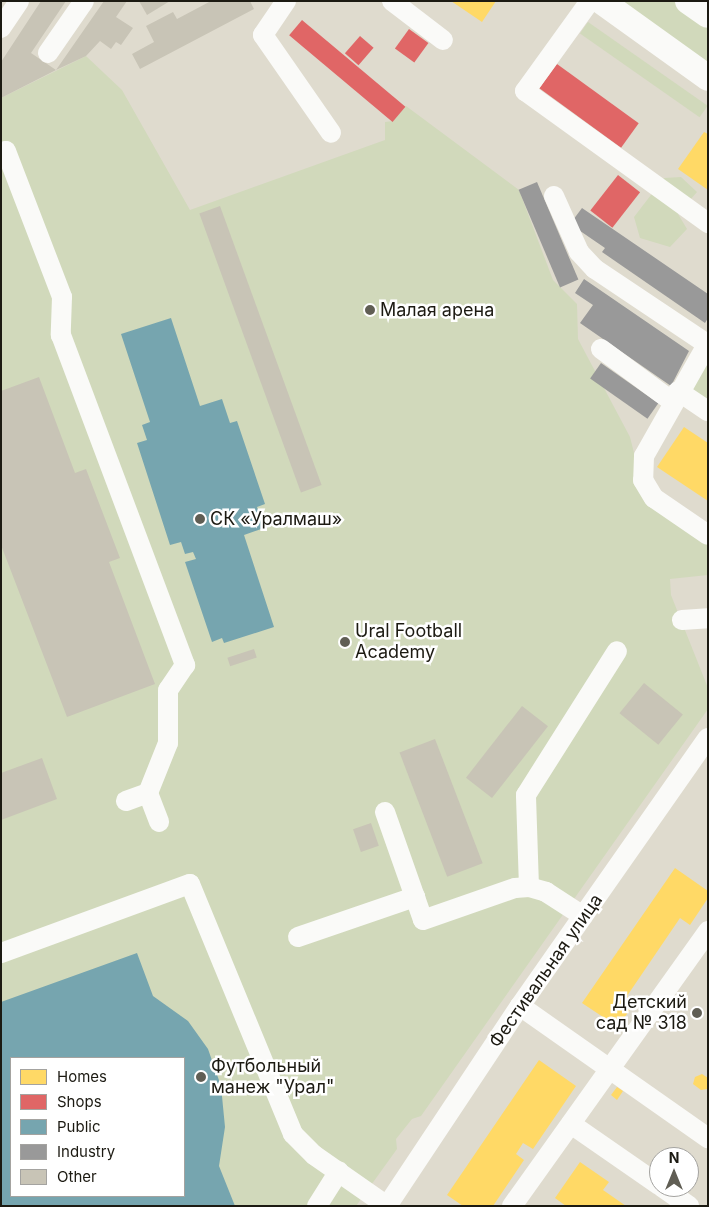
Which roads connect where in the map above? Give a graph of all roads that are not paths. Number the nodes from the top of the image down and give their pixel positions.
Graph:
1 (19, 1) edge
2 (84, 1) edge
3 (286, 1) edge
4 (392, 1) edge
5 (590, 1) edge
6 (601, 1) edge
7 (688, 1) edge
8 (708, 15) edge
9 (1, 28) edge
10 (443, 40) dead end
11 (48, 53) dead end
12 (708, 78) edge
13 (331, 133) dead end
14 (1, 153) edge
15 (554, 196) dead end
16 (708, 223) edge
17 (707, 343) edge
18 (601, 350) dead end
19 (676, 396) junction
20 (708, 411) edge
21 (708, 535) edge
22 (708, 618) edge
23 (682, 620) dead end
24 (617, 651) dead end
25 (708, 738) edge
26 (148, 793) junction
27 (126, 801) dead end
28 (385, 812) dead end
29 (159, 822) dead end
30 (529, 887) junction
31 (415, 897) junction
32 (583, 916) junction
33 (708, 931) edge
34 (298, 937) dead end
35 (1, 954) edge
36 (520, 1006) junction
37 (611, 1068) junction
38 (571, 1124) junction
39 (708, 1138) edge
40 (338, 1172) junction
41 (649, 1178) edge
42 (676, 1197) edge
43 (393, 1204) edge
44 (317, 1206) edge
45 (512, 1206) edge
46 (689, 1206) edge

1 - 9 street
2 - 11 street
3 - 13 street
4 - 10 street
5 - 16 street
6 - 12 main road
7 - 8 main road
14 - 26 street
15 - 17 street
17 - 19 street
18 - 19 street
19 - 20 street
19 - 21 street
22 - 23 street
24 - 30 street
25 - 32 street, Фестивальная улица
26 - 27 street
26 - 29 street
28 - 31 street
30 - 31 street
30 - 32 street
31 - 34 street
32 - 36 street, Фестивальная улица
33 - 37 street
35 - 40 street
36 - 37 street
36 - 43 street, Фестивальная улица
37 - 38 street
37 - 39 street
38 - 41 street
38 - 45 street
40 - 43 street
40 - 44 street
42 - 46 street

